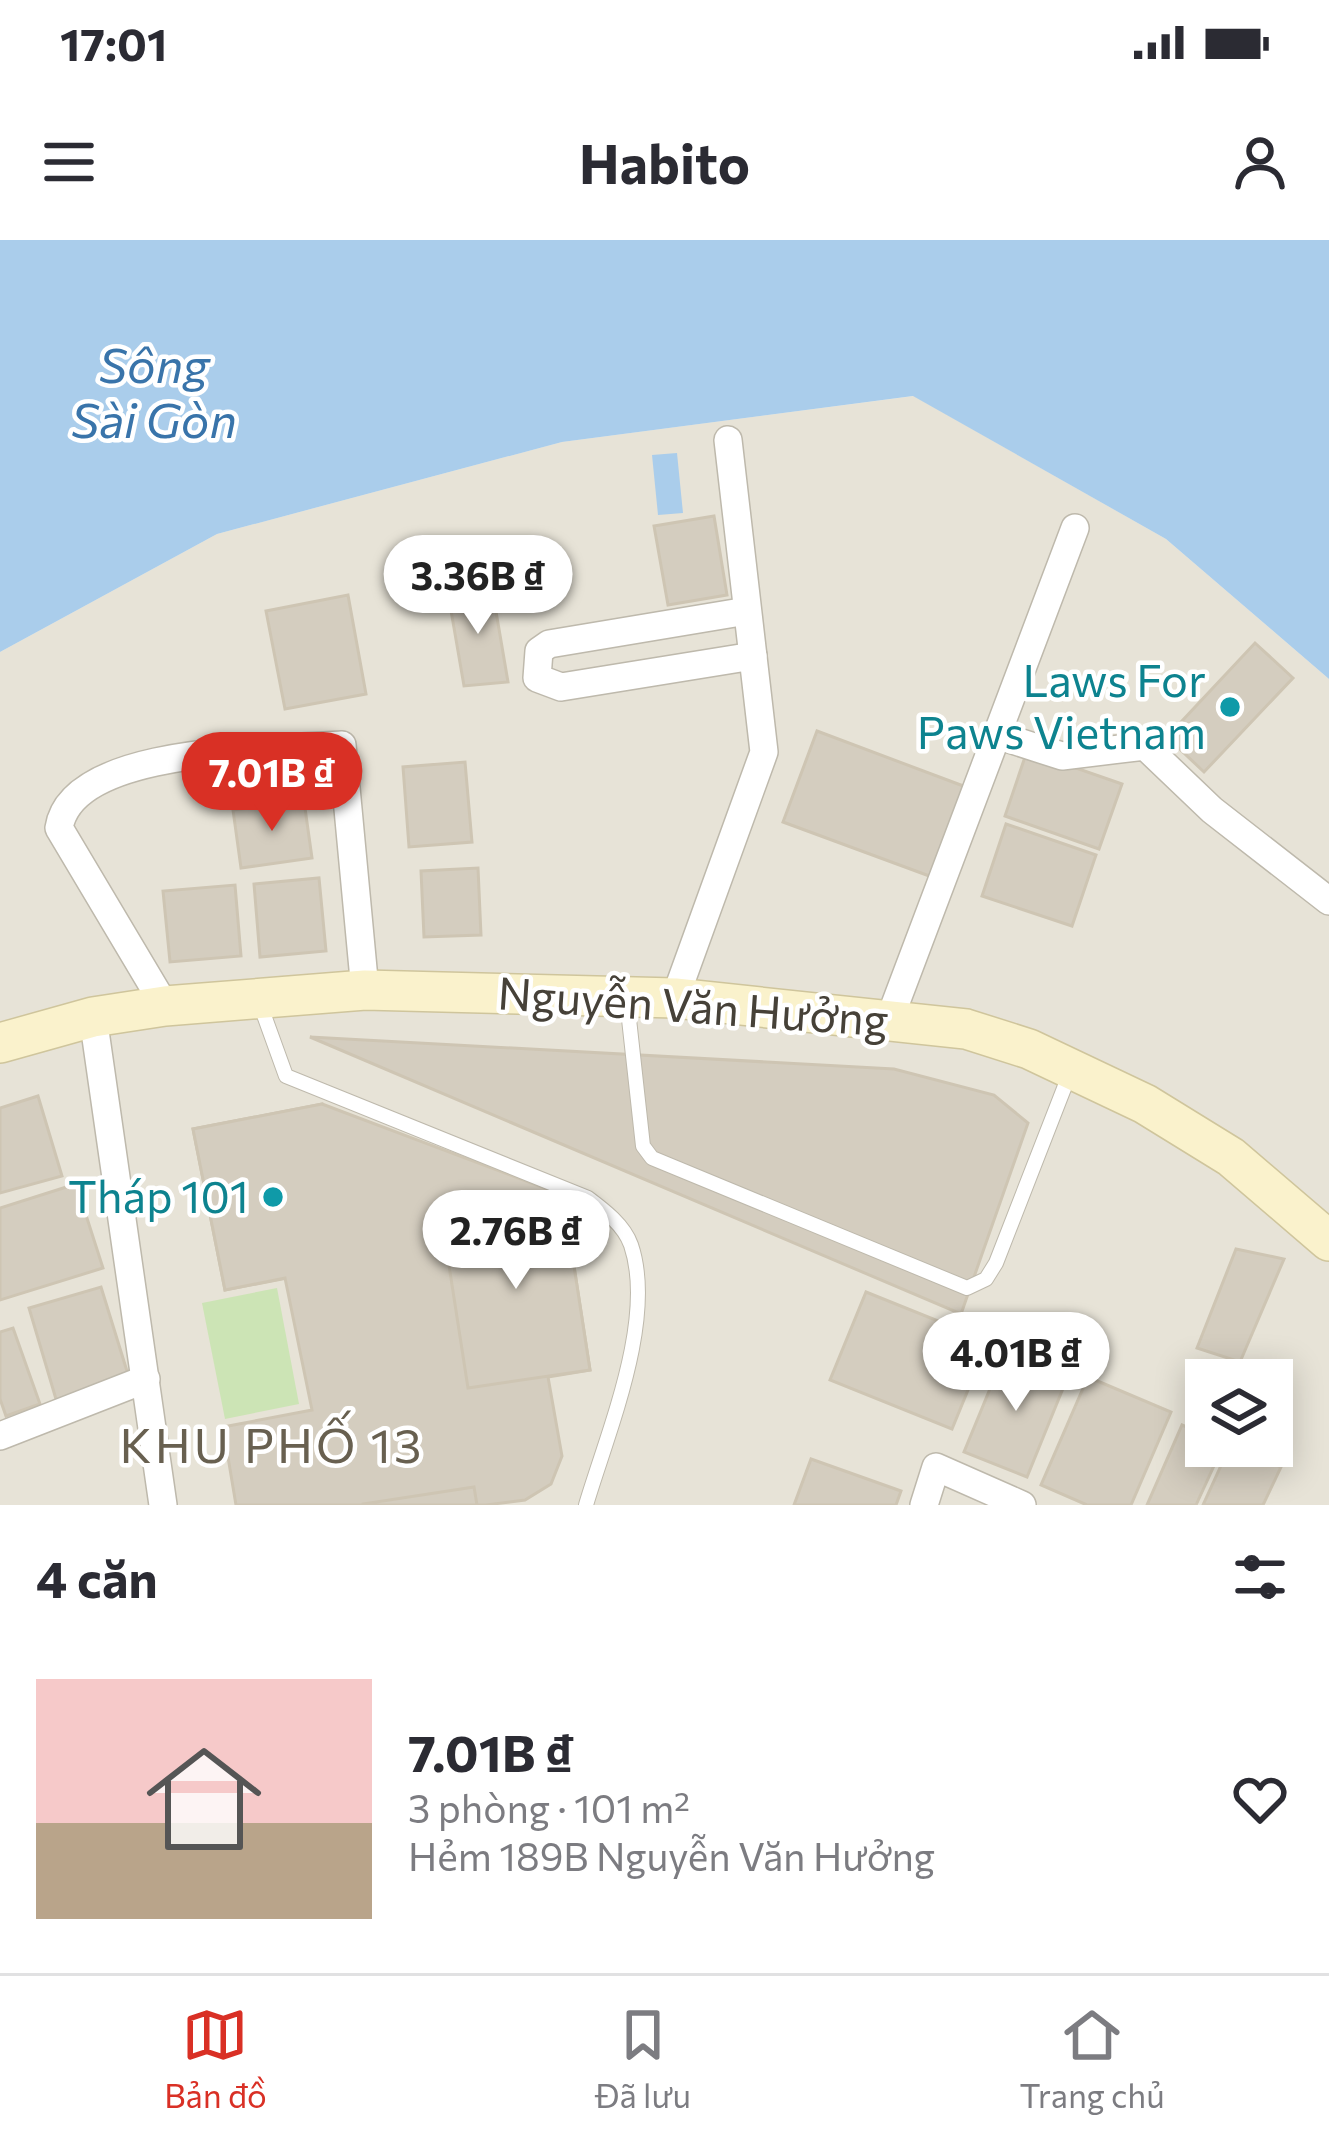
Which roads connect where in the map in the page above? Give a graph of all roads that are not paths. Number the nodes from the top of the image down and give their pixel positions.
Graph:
1 (728, 440) dead end
2 (1075, 528) dead end
3 (748, 610) junction
4 (753, 656) junction
5 (997, 734) junction
6 (1327, 894) edge
7 (365, 989) junction
8 (627, 996) junction
9 (675, 998) junction
10 (259, 999) junction
11 (165, 1006) junction
12 (93, 1017) junction
13 (890, 1018) junction
14 (0, 1043) edge
15 (1072, 1068) junction
16 (1329, 1241) edge
17 (146, 1379) junction
18 (0, 1436) edge
19 (164, 1505) edge
20 (586, 1505) edge
21 (924, 1505) edge
22 (1022, 1505) edge

1 - 3 street
2 - 5 street
3 - 4 street
3 - 4 street
4 - 9 street
5 - 6 street
5 - 13 street
7 - 8 main road, Nguyễn Văn Hưởng
7 - 10 main road, Nguyễn Văn Hưởng
7 - 11 street
8 - 9 main road, Nguyễn Văn Hưởng
8 - 15 lane
9 - 13 main road, Nguyễn Văn Hưởng
10 - 11 main road, Nguyễn Văn Hưởng
10 - 20 lane
11 - 12 main road, Nguyễn Văn Hưởng
12 - 14 main road, Nguyễn Văn Hưởng
12 - 17 street
13 - 15 main road, Nguyễn Văn Hưởng
15 - 16 main road, Nguyễn Văn Hưởng
17 - 18 street
17 - 19 street
21 - 22 street

